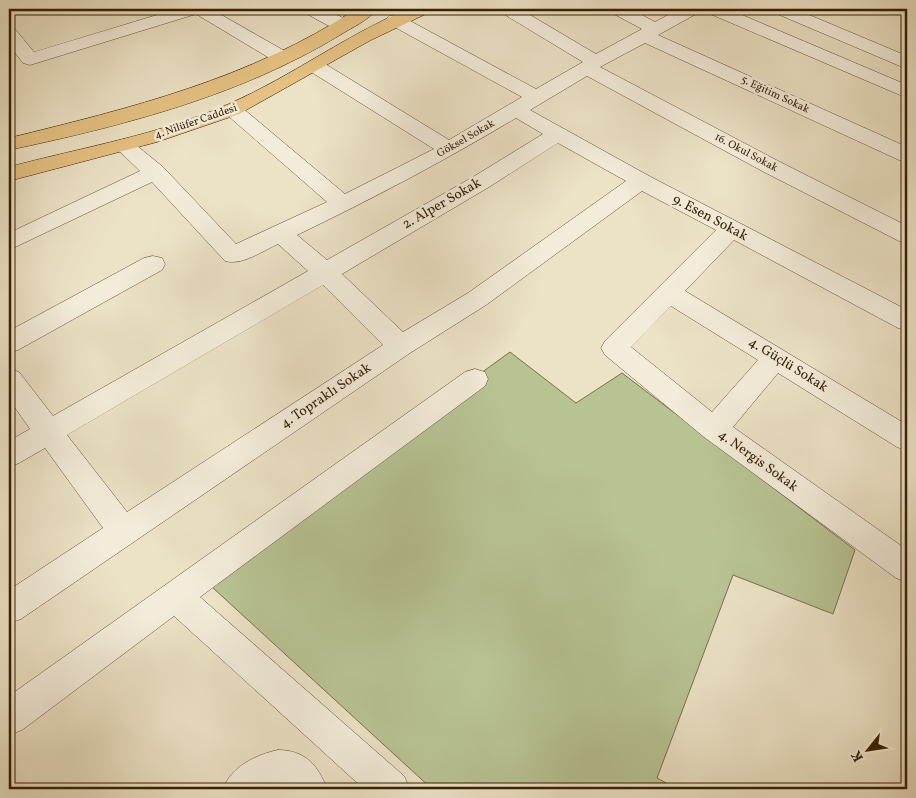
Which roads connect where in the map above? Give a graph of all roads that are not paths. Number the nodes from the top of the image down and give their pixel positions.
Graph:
1 (311, 9) edge
2 (368, 9) edge
3 (422, 9) edge
4 (508, 9) edge
5 (618, 9) edge
6 (692, 9) edge
7 (714, 9) edge
8 (206, 10) edge
9 (785, 10) edge
10 (395, 20) junction
11 (344, 25) junction
12 (649, 32) junction
13 (9, 33) edge
14 (283, 58) junction
15 (907, 63) edge
16 (591, 65) junction
17 (315, 66) junction
18 (907, 92) edge
19 (536, 98) junction
20 (233, 110) junction
21 (516, 110) junction
22 (558, 134) junction
23 (9, 144) edge
24 (124, 145) junction
25 (449, 149) junction
26 (907, 155) edge
27 (155, 172) junction
28 (9, 174) edge
29 (641, 181) junction
30 (343, 204) junction
31 (732, 229) junction
32 (281, 234) junction
33 (907, 235) edge
34 (9, 242) edge
35 (153, 264) dead end
36 (324, 271) junction
37 (669, 293) junction
38 (907, 321) edge
39 (9, 343) edge
40 (401, 346) junction
41 (776, 357) junction
42 (9, 379) edge
43 (475, 380) dead end
44 (714, 428) junction
45 (48, 432) junction
46 (907, 439) edge
47 (9, 455) edge
48 (123, 531) junction
49 (907, 568) edge
50 (175, 596) junction
51 (9, 608) edge
52 (9, 716) edge
53 (242, 789) edge
54 (308, 789) edge
55 (391, 789) edge

1 - 11 street
2 - 11 main road, 4. Nilüfer Caddesi
3 - 10 main road, 4. Nilüfer Caddesi
4 - 16 street, 16. Okul Sokak
5 - 12 street, 5. Eğitim Sokak
6 - 12 street, Göksel Sokak
7 - 18 street
8 - 13 street
8 - 14 street
9 - 15 street
10 - 17 main road, 4. Nilüfer Caddesi
10 - 19 street
11 - 14 main road, 4. Nilüfer Caddesi
12 - 16 street, Göksel Sokak
12 - 26 street, 5. Eğitim Sokak
14 - 23 main road, 4. Nilüfer Caddesi
16 - 19 street, Göksel Sokak
16 - 33 street, 16. Okul Sokak
17 - 20 main road, 4. Nilüfer Caddesi
17 - 25 street
19 - 21 street, Göksel Sokak
20 - 24 main road, 4. Nilüfer Caddesi
20 - 30 street
21 - 22 street, 9. Esen Sokak
21 - 25 street, Göksel Sokak
22 - 29 street, 9. Esen Sokak
22 - 36 street, 2. Alper Sokak
24 - 27 street
24 - 28 main road, 4. Nilüfer Caddesi
25 - 30 street, Göksel Sokak
27 - 32 street, Göksel Sokak
27 - 34 street
29 - 31 street, 9. Esen Sokak
29 - 40 street, 4. Topraklı Sokak
30 - 32 street, Göksel Sokak
31 - 37 street
31 - 38 street, 9. Esen Sokak
32 - 36 street
35 - 39 street
36 - 40 street
36 - 45 street, 2. Alper Sokak
37 - 41 street, 4. Güçlü Sokak
37 - 44 street, 4. Nergis Sokak
40 - 48 street, 4. Topraklı Sokak
41 - 44 street
41 - 46 street, 4. Güçlü Sokak
42 - 45 street
43 - 50 street
44 - 49 street, 4. Nergis Sokak
45 - 47 street, 2. Alper Sokak
45 - 48 street
48 - 51 street, 4. Topraklı Sokak
50 - 52 street
50 - 55 street
53 - 54 street

